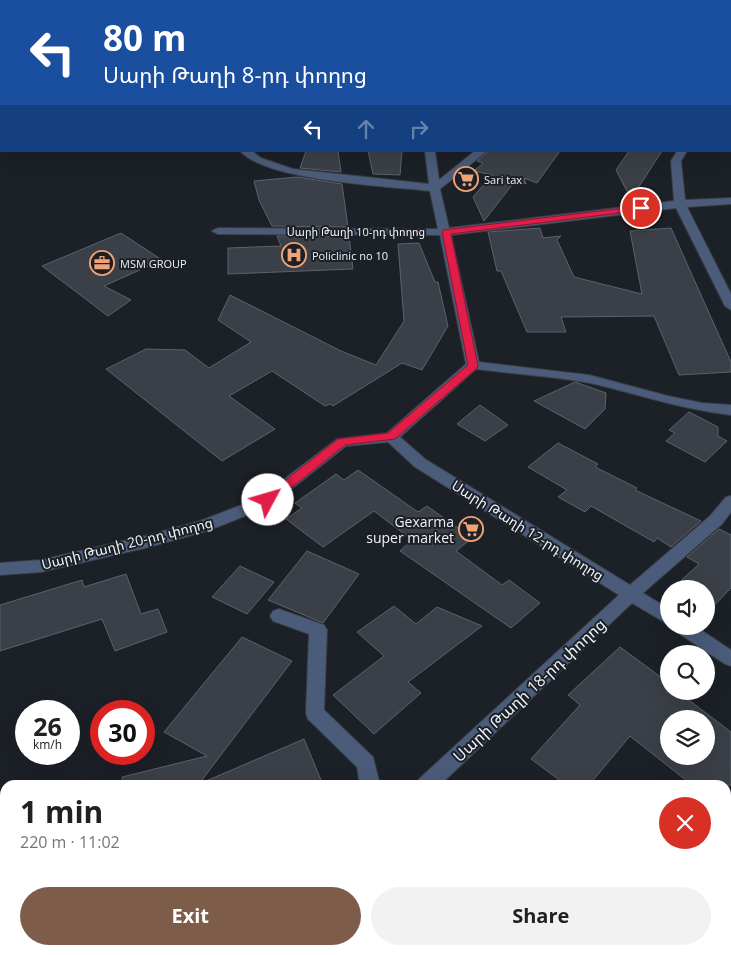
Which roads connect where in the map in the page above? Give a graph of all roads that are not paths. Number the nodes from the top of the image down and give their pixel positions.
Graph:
1 (246, 152) edge
2 (430, 152) edge
3 (481, 152) edge
4 (681, 152) edge
5 (435, 188) junction
6 (731, 201) edge
7 (680, 204) junction
8 (218, 231) dead end
9 (446, 232) junction
10 (731, 306) edge
11 (473, 366) junction
12 (731, 410) edge
13 (391, 437) junction
14 (731, 501) edge
15 (0, 569) edge
16 (632, 594) junction
17 (660, 612) edge
18 (279, 616) dead end
19 (695, 635) edge
20 (731, 659) edge
21 (369, 780) edge
22 (431, 780) edge

1 - 5 street
2 - 5 street
3 - 5 street
4 - 7 street
5 - 9 street
6 - 7 street, Սարի Թաղի 10-րդ փողոց
7 - 9 street, Սարի Թաղի 10-րդ փողոց
7 - 10 street
8 - 9 street, Սարի Թաղի 10-րդ փողոց
9 - 11 street
11 - 12 street
11 - 13 street
13 - 15 street, Սարի Թաղի 20-րդ փողոց
13 - 16 street, Սարի Թաղի 12-րդ փողոց
14 - 16 street, Սարի Թաղի 18-րդ փողոց
16 - 17 street, Սարի Թաղի 12-րդ փողոց
16 - 22 street, Սարի Թաղի 18-րդ փողոց
18 - 21 street
19 - 20 street

